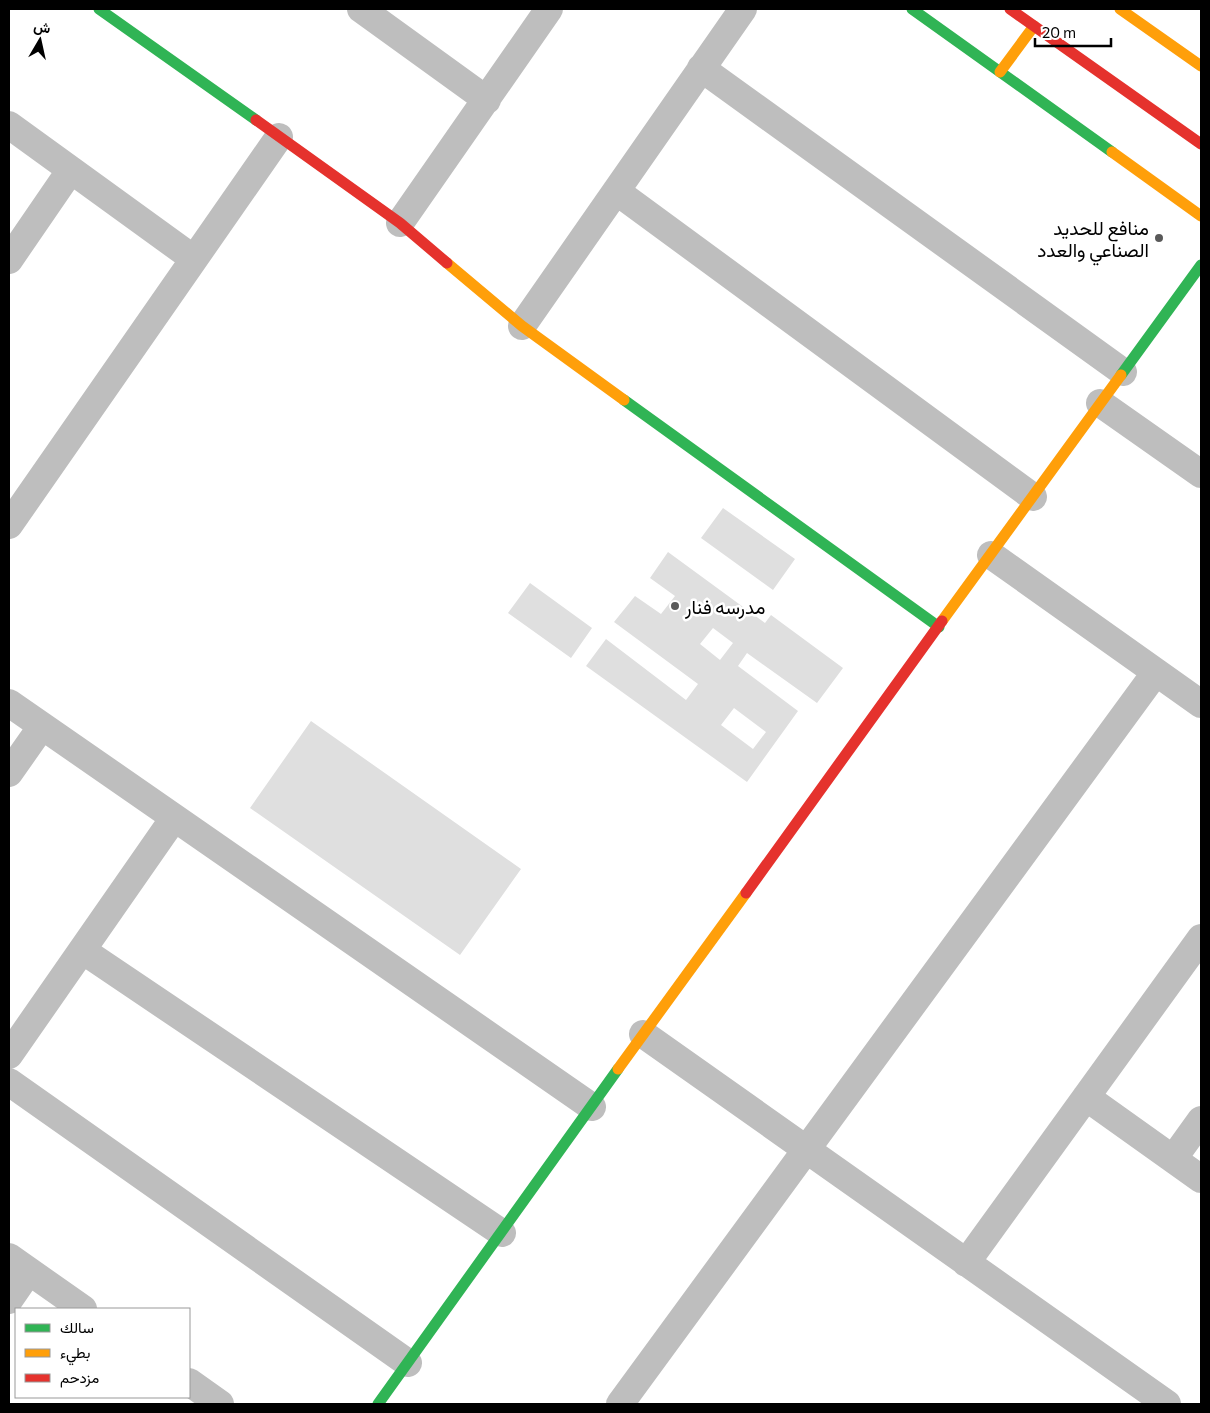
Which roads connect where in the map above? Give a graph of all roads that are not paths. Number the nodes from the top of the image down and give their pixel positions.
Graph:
1 (99, 9) edge
2 (361, 9) edge
3 (550, 9) edge
4 (742, 9) edge
5 (912, 9) edge
6 (1010, 9) edge
7 (1120, 9) edge
8 (1034, 26) junction
9 (1201, 66) edge
10 (701, 68) junction
11 (1000, 72) junction
12 (487, 100) junction
13 (9, 126) edge
14 (279, 137) junction
15 (1201, 144) edge
16 (70, 171) junction
17 (616, 191) junction
18 (1201, 216) edge
19 (400, 223) junction
20 (194, 259) junction
21 (9, 260) edge
22 (1201, 265) edge
23 (522, 326) junction
24 (1123, 372) junction
25 (1100, 403) junction
26 (1201, 474) edge
27 (1033, 497) junction
28 (9, 525) edge
29 (991, 555) junction
30 (939, 627) junction
31 (1156, 672) junction
32 (9, 703) edge
33 (1201, 704) edge
34 (42, 726) junction
35 (9, 773) edge
36 (174, 818) junction
37 (1200, 944) edge
38 (82, 950) junction
39 (643, 1034) junction
40 (9, 1055) edge
41 (9, 1082) edge
42 (1086, 1097) junction
43 (592, 1107) junction
44 (1201, 1120) edge
45 (806, 1150) junction
46 (1173, 1159) junction
47 (1201, 1179) edge
48 (502, 1233) junction
49 (966, 1263) junction
50 (19, 1264) edge
51 (9, 1300) edge
52 (82, 1308) edge
53 (408, 1363) junction
54 (190, 1383) edge
55 (220, 1404) edge
56 (378, 1404) edge
57 (620, 1404) edge
58 (1167, 1404) edge

1 - 14 street
2 - 12 street
3 - 12 street
4 - 10 street
5 - 11 street
6 - 8 street
7 - 9 street
8 - 11 street
8 - 15 street
10 - 17 street
10 - 24 street
11 - 18 street
12 - 19 street
13 - 16 street
14 - 19 street
14 - 20 street
16 - 20 street
16 - 21 street
17 - 23 street
17 - 27 street
19 - 23 street
20 - 28 street
22 - 24 street
23 - 30 street
24 - 25 street
25 - 26 street
25 - 27 street
27 - 29 street
29 - 30 street
29 - 31 street
30 - 39 street
31 - 33 street
31 - 45 street
32 - 34 street
34 - 35 street
34 - 36 street
36 - 38 street
36 - 43 street
37 - 42 street
38 - 40 street
38 - 48 street
39 - 43 street
39 - 45 street
41 - 53 street
42 - 46 street
42 - 49 street
43 - 48 street
44 - 46 street
45 - 49 street
45 - 57 street
46 - 47 street
48 - 53 street
49 - 58 street
50 - 51 street
50 - 52 street
53 - 56 street
54 - 55 street

